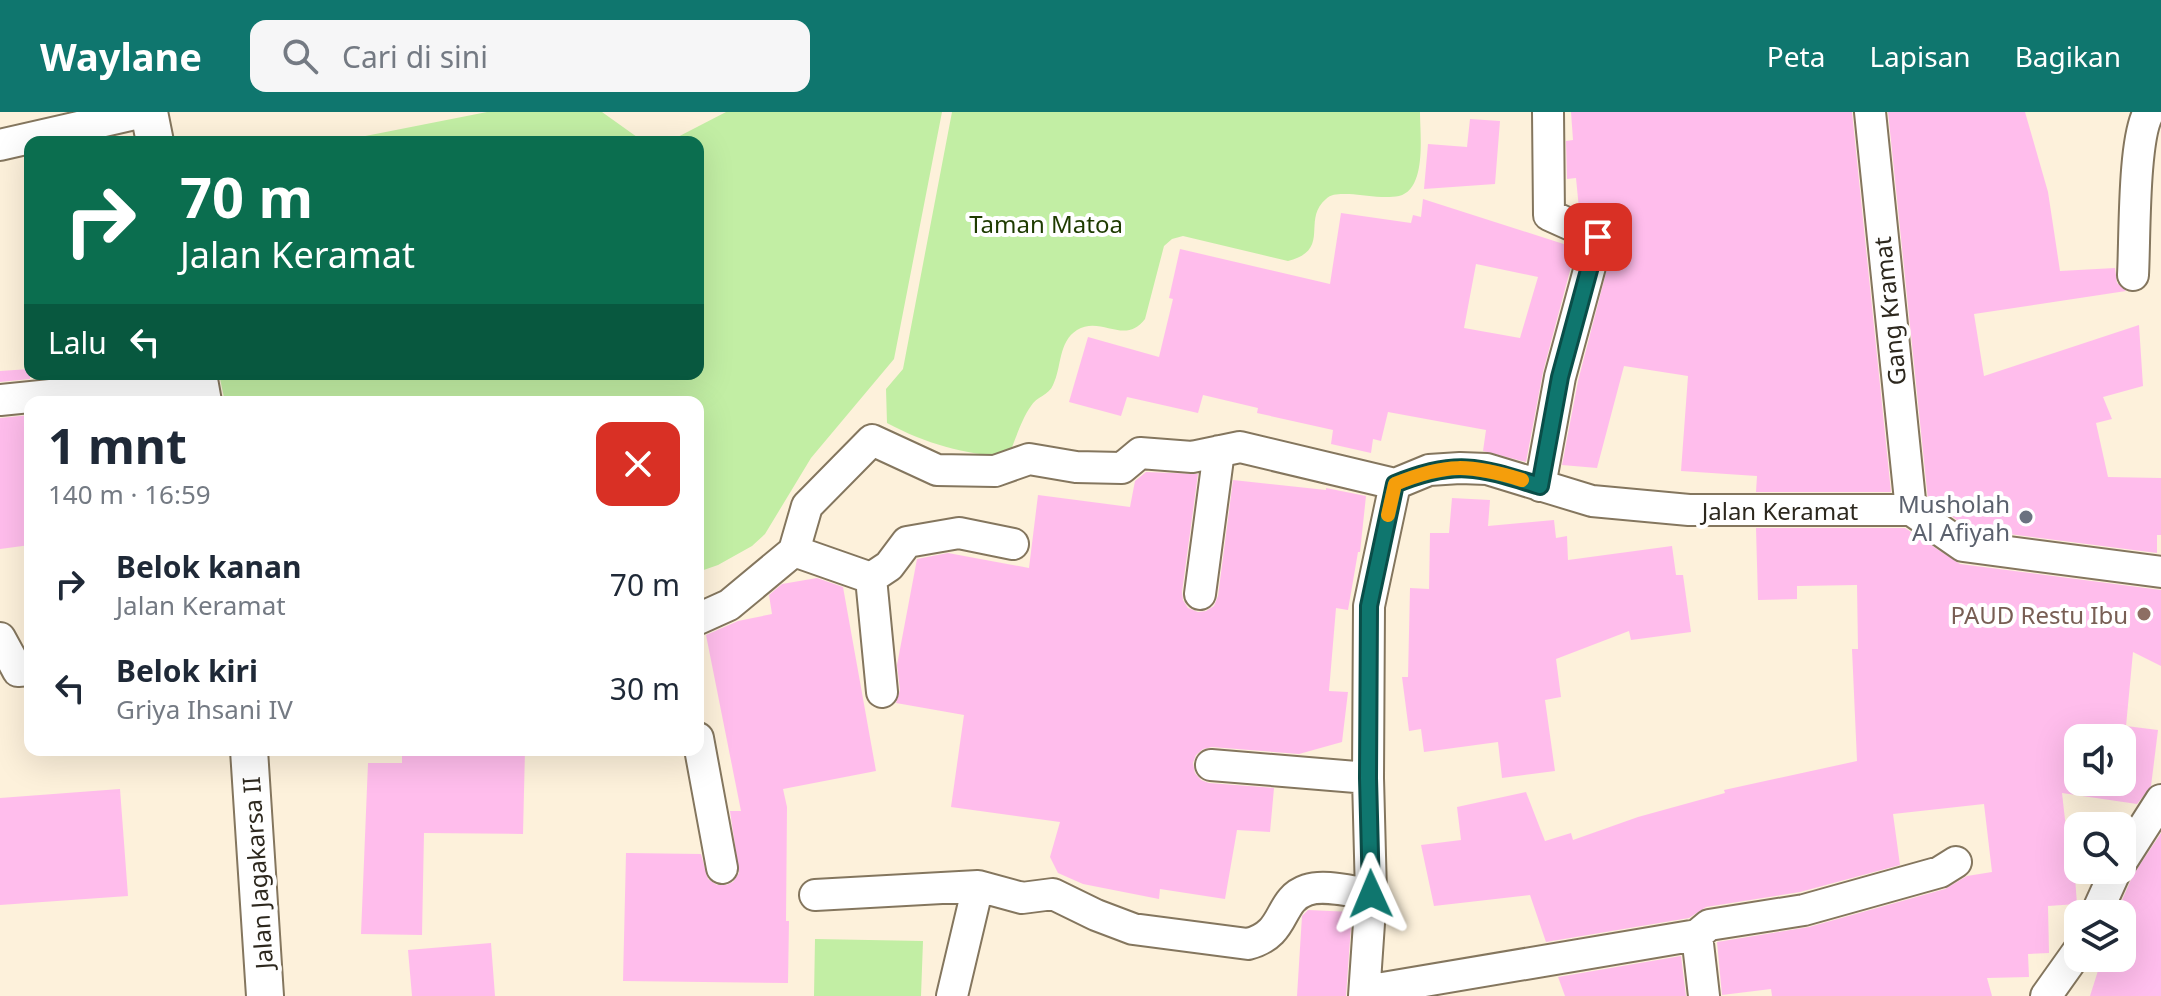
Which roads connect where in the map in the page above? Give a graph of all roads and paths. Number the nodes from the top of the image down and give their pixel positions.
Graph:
1 (147, 112) edge
2 (1548, 112) edge
3 (1870, 112) edge
4 (2149, 112) edge
5 (40, 136) edge
6 (153, 136) edge
7 (24, 140) edge
8 (0, 145) edge
9 (2133, 275) dead end
10 (200, 385) edge
11 (53, 396) edge
12 (24, 398) edge
13 (0, 400) edge
14 (1219, 451) junction
15 (1395, 484) junction
16 (1540, 486) junction
17 (1911, 510) junction
18 (1013, 544) dead end
19 (794, 551) junction
20 (2161, 572) edge
21 (871, 578) junction
22 (1200, 594) dead end
23 (704, 616) edge
24 (0, 638) edge
25 (24, 670) edge
26 (882, 692) dead end
27 (249, 756) edge
28 (701, 756) edge
29 (1211, 765) dead end
30 (1368, 778) junction
31 (2161, 800) edge
32 (2136, 839) edge
33 (1956, 862) dead end
34 (722, 868) dead end
35 (978, 886) junction
36 (1371, 894) junction
37 (815, 895) dead end
38 (1697, 935) junction
39 (2064, 971) edge
40 (1364, 994) edge
41 (265, 996) edge
42 (952, 996) edge
43 (1704, 996) edge
44 (2046, 996) edge

1 - 5 street
1 - 6 street
2 - 16 street
3 - 17 street, Gang Kramat
4 - 9 street
7 - 8 street
10 - 11 street
12 - 13 street
14 - 15 street
14 - 19 street
14 - 22 street
15 - 16 street, Jalan Keramat
15 - 30 street
16 - 17 street, Jalan Keramat
17 - 20 street
18 - 21 street
19 - 21 street
19 - 23 street
21 - 26 street
24 - 25 street
27 - 41 street, Jalan Jagakarsa II
28 - 34 street
29 - 30 street
30 - 36 street
31 - 32 street
33 - 38 street
35 - 36 street
35 - 37 street
35 - 42 street
36 - 40 street
38 - 40 street
38 - 43 street
39 - 44 street

